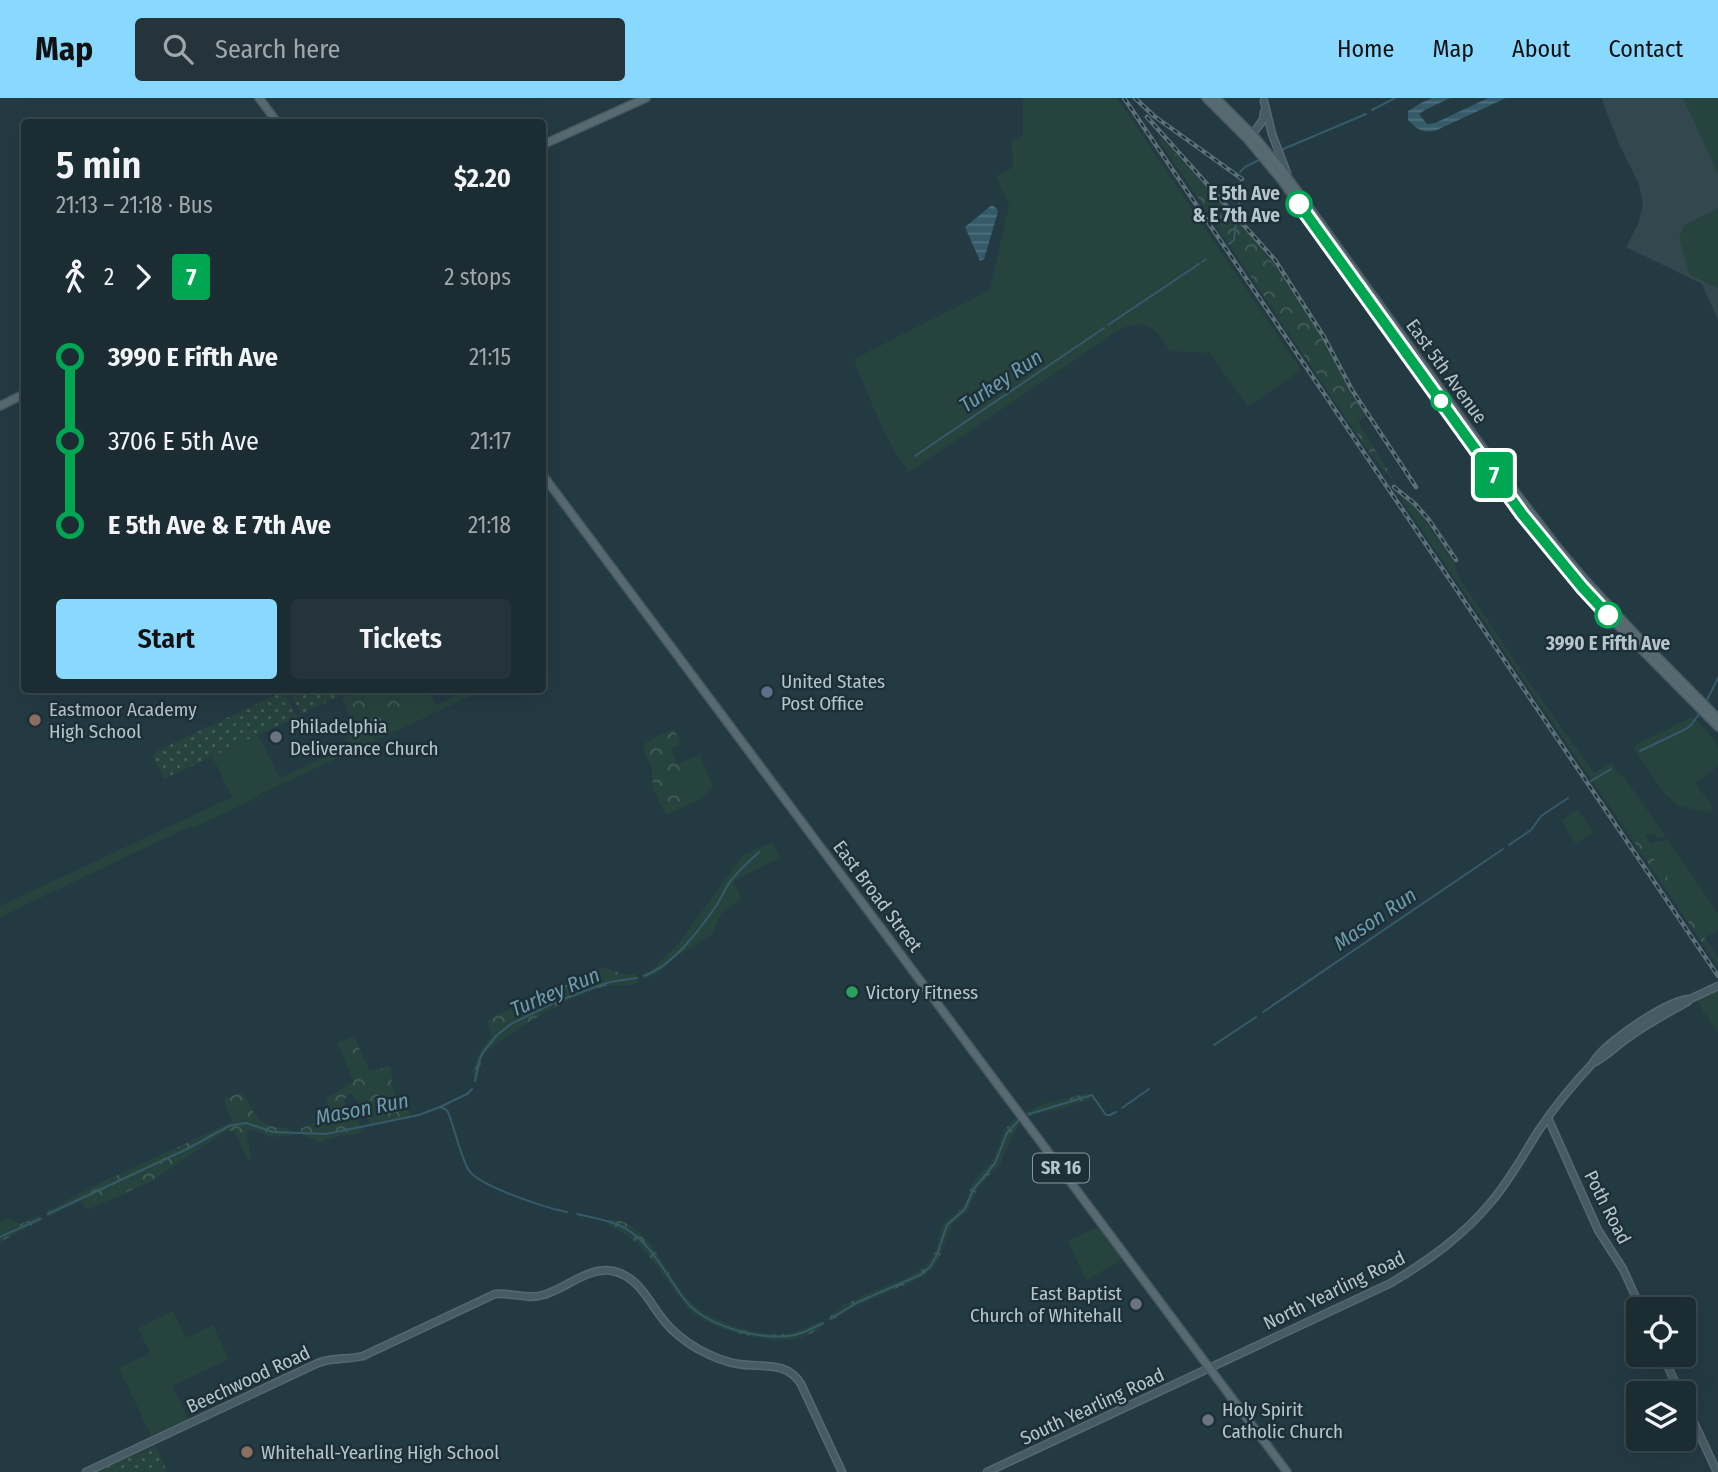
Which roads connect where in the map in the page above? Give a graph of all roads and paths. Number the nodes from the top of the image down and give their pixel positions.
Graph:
1 (259, 98) edge
2 (646, 98) edge
3 (1206, 98) edge
4 (1216, 98) edge
5 (1264, 100) edge
6 (275, 119) edge
7 (1250, 137) junction
8 (546, 143) edge
9 (1289, 178) junction
10 (21, 396) edge
11 (0, 406) edge
12 (546, 479) edge
13 (1718, 718) edge
14 (1718, 727) edge
15 (1718, 986) edge
16 (1548, 1118) junction
17 (1636, 1297) edge
18 (1210, 1368) junction
19 (1696, 1427) edge
20 (86, 1472) edge
21 (842, 1472) edge
22 (987, 1472) edge
23 (1287, 1472) edge
24 (1717, 1472) edge

1 - 6 main road
2 - 8 main road
3 - 7 main road, East 5th Avenue
4 - 7 main road, East 5th Avenue
5 - 7 street
5 - 9 street
7 - 9 main road, East 5th Avenue
7 - 14 main road, East 5th Avenue
9 - 13 main road, East 5th Avenue
10 - 11 main road
12 - 18 main road, East Broad Street / SR 16
15 - 16 street, North Yearling Road
16 - 17 street, Poth Road
16 - 18 street, North Yearling Road
18 - 22 street, South Yearling Road
18 - 23 main road, East Broad Street / SR 16
19 - 24 street
20 - 21 street, Beechwood Road

